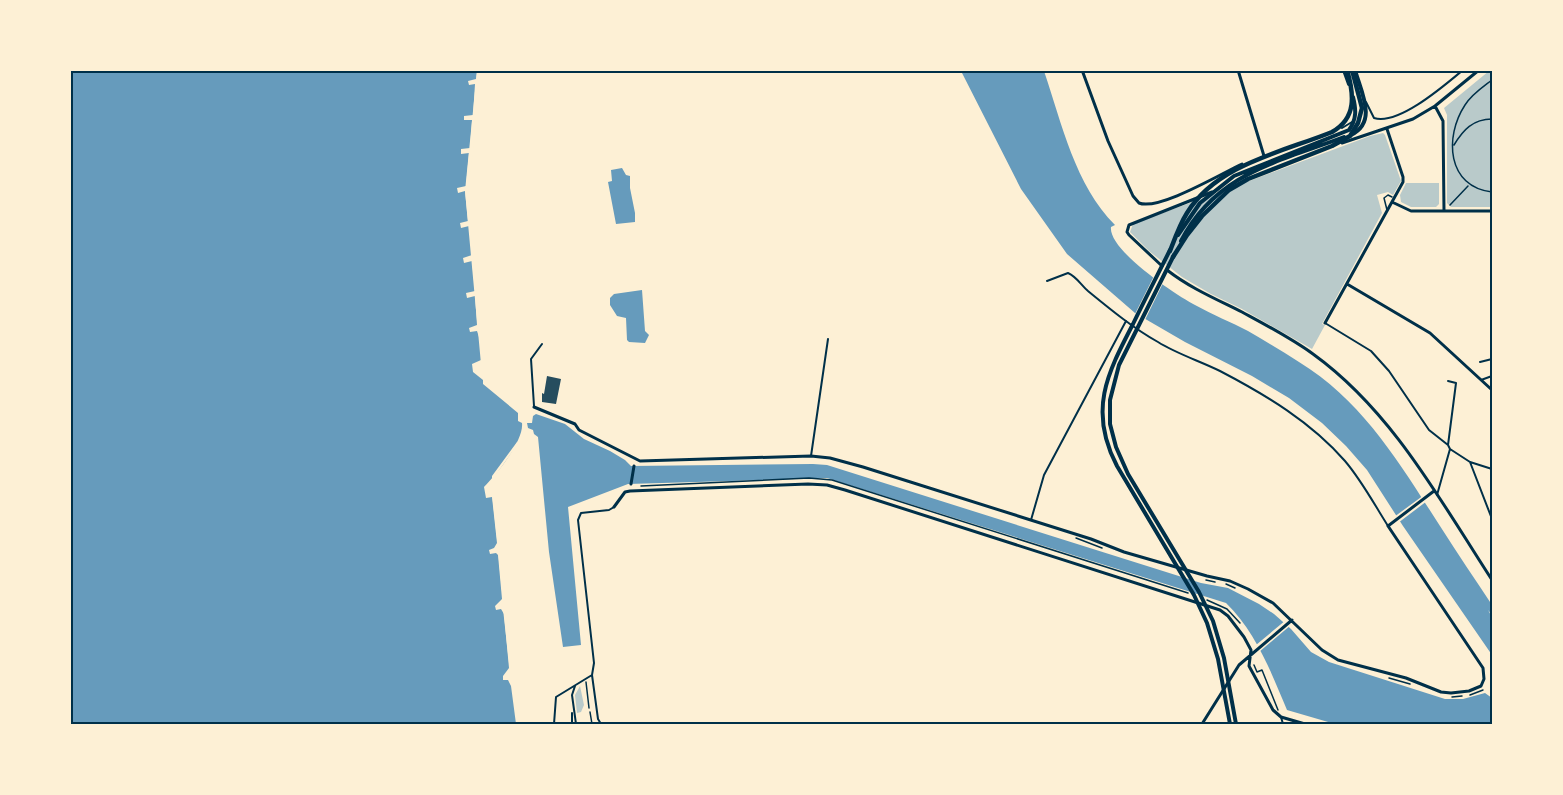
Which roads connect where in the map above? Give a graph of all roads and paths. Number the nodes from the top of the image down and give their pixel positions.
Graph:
1 (1082, 70) edge
2 (1238, 70) edge
3 (1346, 70) edge
4 (1355, 70) edge
5 (1462, 70) edge
6 (1479, 70) edge
7 (1492, 80) edge
8 (1435, 106) junction
9 (1355, 117) junction
10 (1492, 119) edge
11 (1386, 129) junction
12 (1325, 134) joint
13 (1454, 146) junction
14 (1301, 151) junction
15 (1264, 156) junction
16 (1469, 185) junction
17 (1492, 192) edge
18 (1393, 200) junction
19 (1450, 205) dead end
20 (1388, 210) junction
21 (1444, 211) junction
22 (1492, 211) edge
23 (1170, 251) junction
24 (1173, 257) junction
25 (1047, 281) dead end
26 (1347, 283) junction
27 (1126, 321) junction
28 (1325, 323) joint
29 (828, 339) dead end
30 (542, 344) dead end
31 (1492, 359) edge
32 (1480, 362) dead end
33 (1492, 376) edge
34 (1481, 380) junction
35 (1448, 381) dead end
36 (1492, 390) edge
37 (534, 407) joint
38 (1448, 445) junction
39 (1450, 449) junction
40 (811, 456) junction
41 (635, 459) junction
42 (1470, 462) junction
43 (634, 466) joint
44 (1492, 469) edge
45 (631, 484) joint
46 (630, 491) junction
47 (1432, 493) junction
48 (1437, 495) junction
49 (614, 507) joint
50 (1492, 519) edge
51 (1031, 520) junction
52 (1389, 525) junction
53 (1070, 536) dead end
54 (1104, 549) dead end
55 (1202, 579) dead end
56 (1492, 580) edge
57 (1216, 582) dead end
58 (1224, 584) dead end
59 (1240, 590) dead end
60 (1290, 621) junction
61 (1250, 655) junction
62 (1254, 664) dead end
63 (592, 675) junction
64 (585, 679) junction
65 (575, 685) junction
66 (589, 708) dead end
67 (573, 710) junction
68 (590, 712) dead end
69 (1281, 716) junction
70 (555, 724) edge
71 (572, 724) edge
72 (576, 724) edge
73 (592, 724) edge
74 (601, 724) edge
75 (1202, 724) edge
76 (1230, 724) edge
77 (1236, 724) edge
78 (1283, 724) edge
79 (1305, 724) edge

1 - 15 street
2 - 15 street
3 - 9 main road
3 - 23 highway
4 - 5 street
4 - 14 main road
4 - 24 highway
6 - 8 street
7 - 13 street
8 - 11 street
8 - 21 street
9 - 12 street
9 - 14 main road
10 - 13 street
11 - 18 street
11 - 47 street
12 - 15 street
13 - 16 street
14 - 23 main road
14 - 24 main road
16 - 17 street
16 - 19 street
18 - 20 street
18 - 20 street
18 - 21 street
20 - 26 street
21 - 22 street
23 - 76 main road
24 - 77 main road
25 - 27 street
26 - 28 street
26 - 34 street
27 - 51 street
27 - 52 street
28 - 38 street
29 - 40 street
30 - 37 street
31 - 32 street
33 - 34 street
34 - 36 street
35 - 38 street
37 - 41 street
38 - 39 street
39 - 42 street
39 - 48 street
40 - 41 street
40 - 51 street
41 - 43 street
42 - 44 street
42 - 50 street
43 - 45 street
45 - 46 street
46 - 49 street
46 - 61 street
47 - 48 street
47 - 52 street
48 - 56 street
49 - 63 street
51 - 60 street
52 - 60 street
53 - 54 path
55 - 57 path
58 - 59 path
60 - 61 street
61 - 69 street
61 - 75 street
62 - 69 path
63 - 64 street
63 - 74 street
64 - 65 street
64 - 66 path
65 - 67 street
65 - 70 street
67 - 71 street
67 - 72 street
68 - 73 path
69 - 78 street
69 - 79 street

